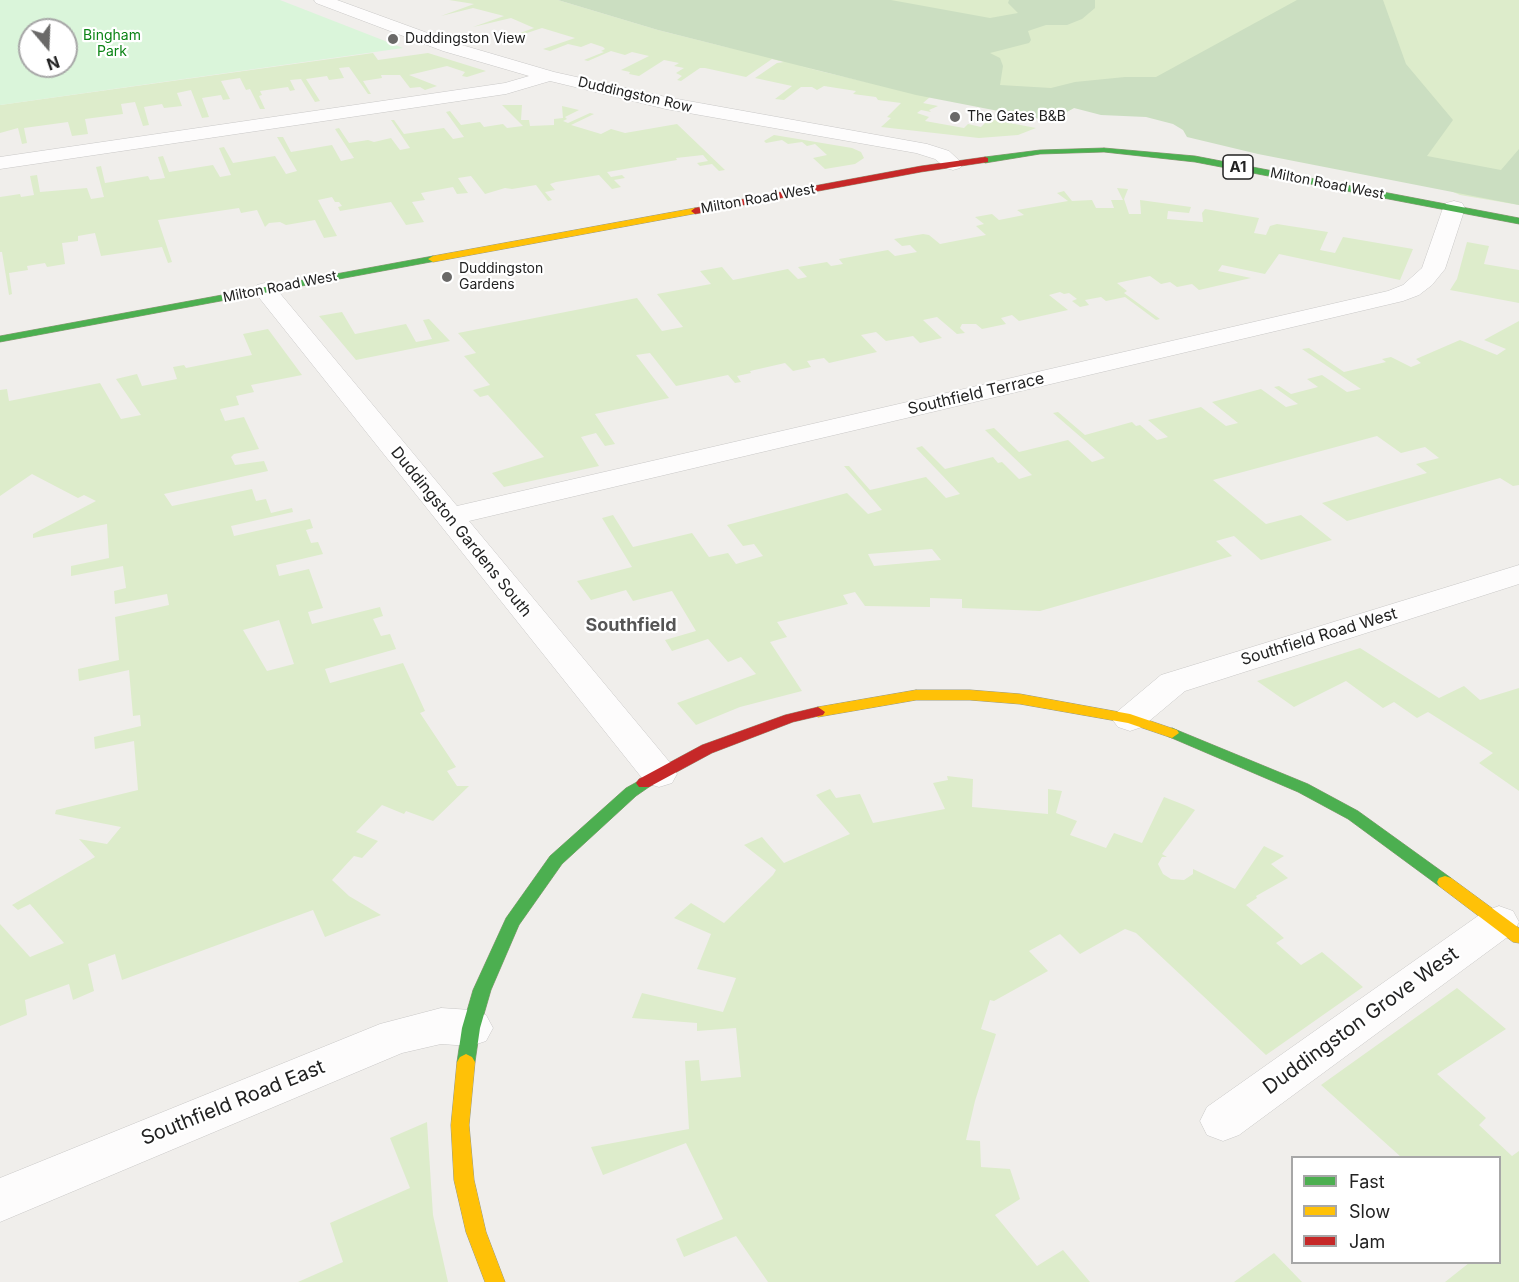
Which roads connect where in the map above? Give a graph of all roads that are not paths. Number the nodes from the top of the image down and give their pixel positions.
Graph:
1 (322, 0) edge
2 (550, 76) junction
3 (0, 164) edge
4 (953, 164) junction
5 (1454, 208) junction
6 (1519, 221) edge
7 (265, 290) junction
8 (0, 339) edge
9 (448, 517) junction
10 (1519, 574) edge
11 (1130, 719) junction
12 (658, 774) junction
13 (1509, 930) edge
14 (471, 1028) junction
15 (1223, 1121) dead end
16 (0, 1200) edge
17 (495, 1282) edge

1 - 2 street, Duddingston Row
2 - 3 street
2 - 4 street, Duddingston Row
4 - 5 main road, Milton Road West / A1
4 - 7 main road, Milton Road West / A1
5 - 6 main road, Milton Road West / A1
5 - 9 street, Southfield Terrace
7 - 8 main road, Milton Road West / A1
7 - 9 street, Duddingston Gardens South
9 - 12 street, Duddingston Gardens South
10 - 11 street, Southfield Road West
11 - 12 main road
11 - 13 main road
12 - 14 main road
13 - 15 street, Duddingston Grove West
14 - 16 street, Southfield Road East
14 - 17 main road

